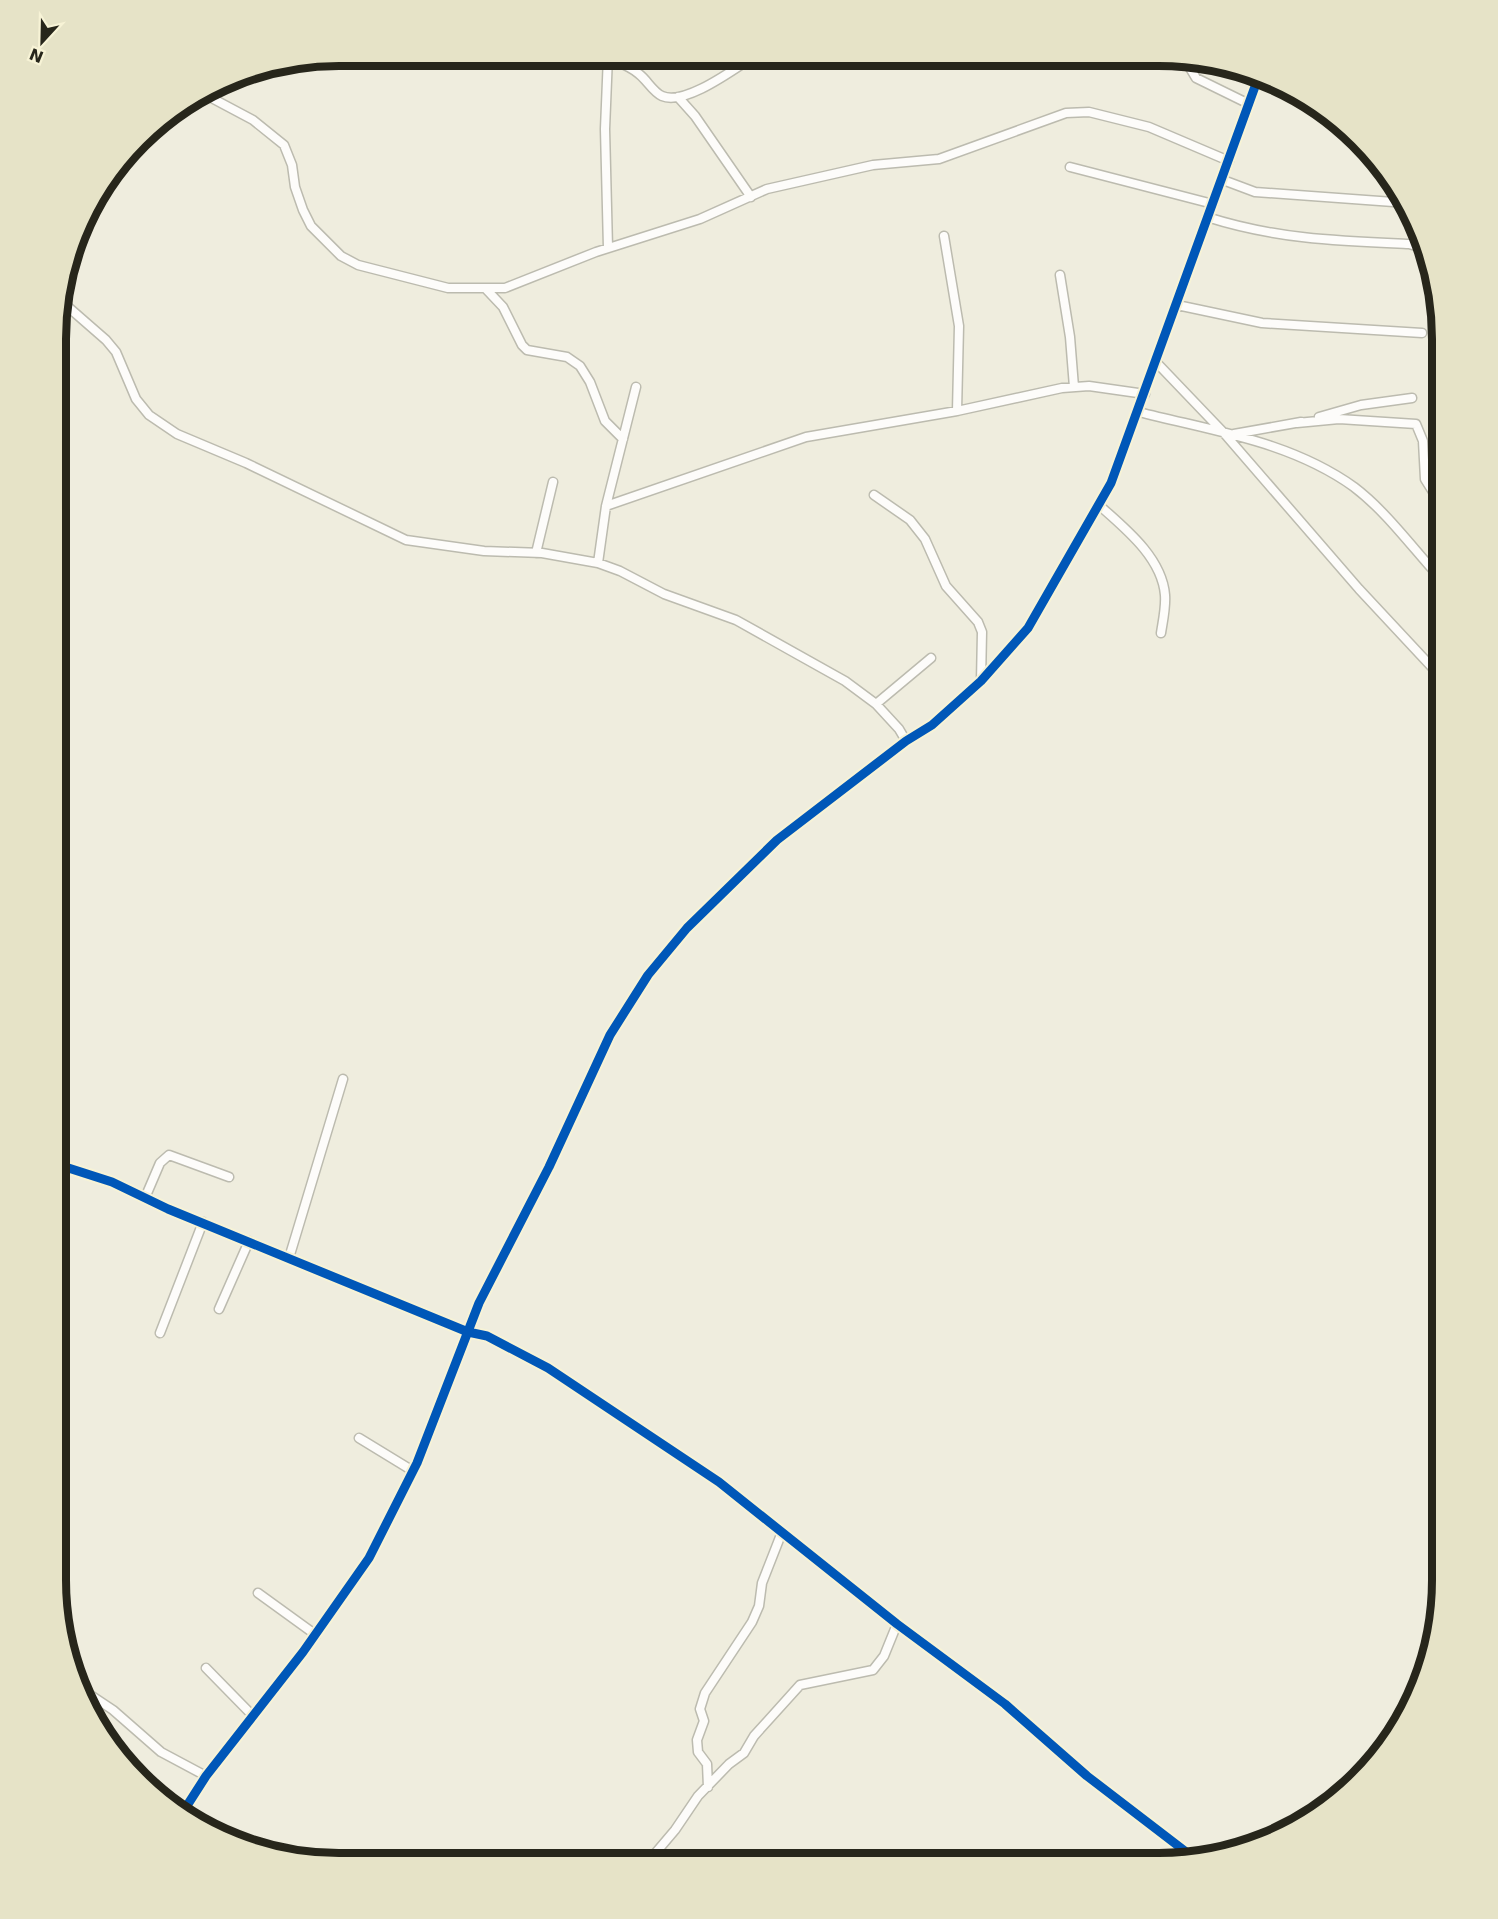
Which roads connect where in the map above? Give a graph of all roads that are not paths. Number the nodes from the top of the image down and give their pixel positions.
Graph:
1 (608, 66) edge
2 (625, 66) edge
3 (738, 66) edge
4 (1190, 68) edge
5 (1256, 84) edge
6 (678, 97) junction
7 (211, 98) edge
8 (1249, 104) junction
9 (1229, 161) junction
10 (1070, 167) dead end
11 (1223, 180) junction
12 (751, 197) junction
13 (1395, 202) edge
14 (1213, 204) junction
15 (1207, 218) junction
16 (944, 236) dead end
17 (1416, 246) edge
18 (608, 248) junction
19 (1060, 275) dead end
20 (486, 289) junction
21 (68, 306) edge
22 (1177, 306) junction
23 (1422, 333) dead end
24 (1156, 362) junction
25 (636, 387) dead end
26 (1074, 387) junction
27 (1145, 394) junction
28 (1412, 398) dead end
29 (957, 411) junction
30 (1138, 412) junction
31 (1297, 423) junction
32 (1228, 433) junction
33 (623, 439) junction
34 (553, 482) dead end
35 (1432, 490) edge
36 (874, 495) dead end
37 (606, 506) junction
38 (1100, 506) junction
39 (536, 552) junction
40 (598, 563) junction
41 (1432, 569) edge
42 (1161, 633) dead end
43 (931, 658) dead end
44 (1432, 667) edge
45 (981, 681) junction
46 (876, 704) junction
47 (906, 741) junction
48 (342, 1079) dead end
49 (66, 1167) edge
50 (229, 1177) dead end
51 (145, 1198) junction
52 (202, 1222) junction
53 (249, 1241) junction
54 (289, 1258) junction
55 (219, 1309) dead end
56 (468, 1332) junction
57 (160, 1333) dead end
58 (359, 1438) dead end
59 (413, 1471) junction
60 (782, 1532) junction
61 (258, 1593) dead end
62 (897, 1624) junction
63 (316, 1635) junction
64 (206, 1668) dead end
65 (92, 1696) edge
66 (253, 1716) junction
67 (206, 1776) junction
68 (708, 1787) junction
69 (187, 1807) edge
70 (1186, 1851) edge
71 (655, 1853) edge

1 - 18 street
2 - 6 street
3 - 6 street
4 - 8 street
5 - 8 street
6 - 12 street
7 - 20 street
8 - 9 street
9 - 11 street
9 - 12 street
10 - 14 street
11 - 13 street
11 - 14 street
12 - 18 street
14 - 15 street
15 - 17 street
15 - 22 street
16 - 29 street
18 - 20 street
19 - 26 street
20 - 33 street
21 - 39 street
22 - 23 street
22 - 24 street
24 - 27 street
24 - 32 street
25 - 33 street
26 - 27 street
26 - 29 street
27 - 30 street
28 - 31 street
29 - 37 street
30 - 32 street
30 - 38 street
31 - 32 street
31 - 35 street
32 - 41 street
32 - 44 street
33 - 37 street
34 - 39 street
36 - 45 street
37 - 40 street
38 - 42 street
38 - 45 street
39 - 40 street
40 - 46 street
43 - 46 street
45 - 47 street
46 - 47 street
47 - 56 street
48 - 54 street
49 - 51 street
50 - 51 street
51 - 52 street
52 - 53 street
52 - 57 street
53 - 54 street
53 - 55 street
54 - 56 street
56 - 59 street
56 - 60 street
58 - 59 street
59 - 63 street
60 - 62 street
60 - 68 street
61 - 63 street
62 - 68 street
62 - 70 street
63 - 66 street
64 - 66 street
65 - 67 street
66 - 67 street
67 - 69 street
68 - 71 street

